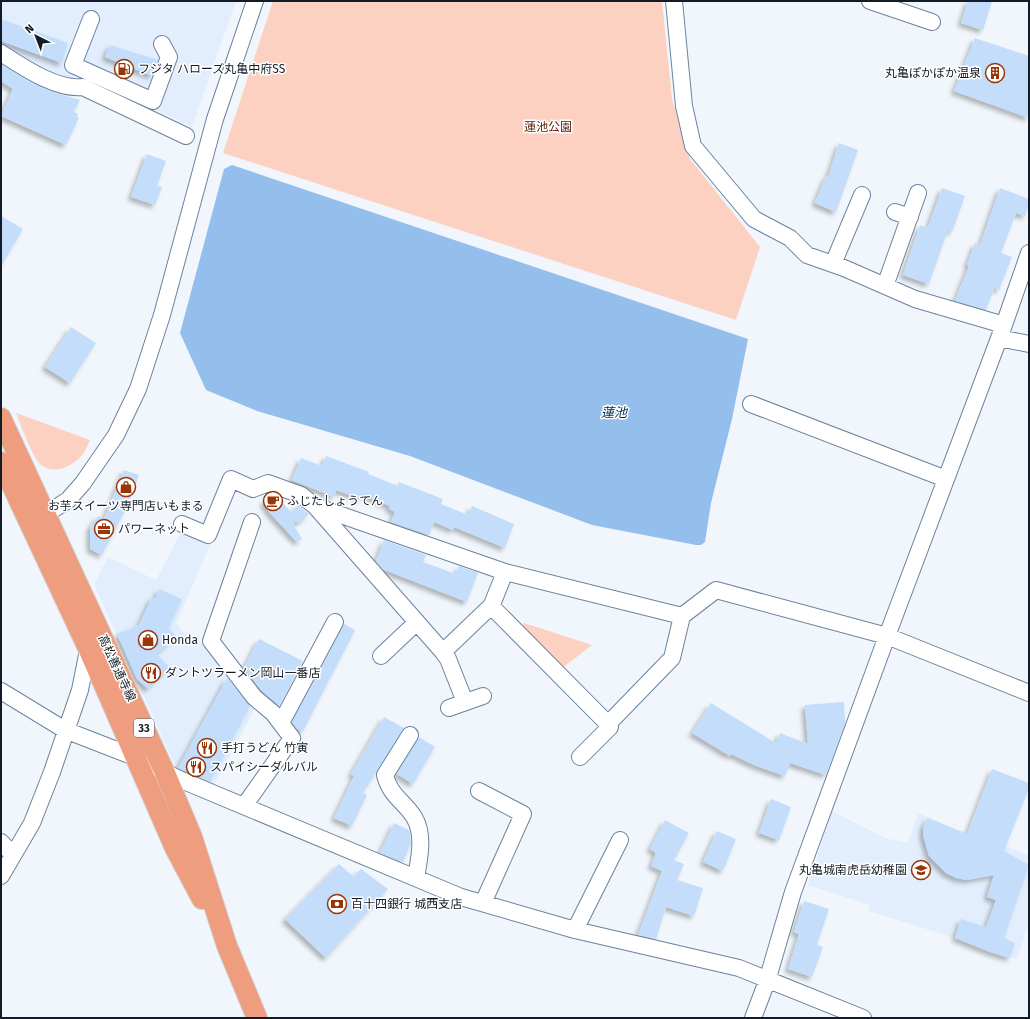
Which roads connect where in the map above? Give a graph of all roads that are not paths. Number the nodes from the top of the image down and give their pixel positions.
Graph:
1 (255, 1) edge
2 (674, 1) edge
3 (870, 1) edge
4 (91, 19) dead end
5 (932, 22) dead end
6 (162, 44) dead end
7 (1, 53) edge
8 (186, 136) dead end
9 (918, 193) dead end
10 (862, 195) dead end
11 (894, 212) dead end
12 (910, 218) junction
13 (1029, 253) edge
14 (833, 264) junction
15 (885, 286) junction
16 (1002, 332) junction
17 (1029, 344) edge
18 (751, 404) dead end
19 (1, 418) edge
20 (1, 462) edge
21 (946, 479) junction
22 (315, 506) junction
23 (38, 520) junction
24 (252, 522) dead end
25 (182, 524) dead end
26 (505, 572) junction
27 (491, 607) junction
28 (682, 616) junction
29 (335, 622) dead end
30 (417, 622) junction
31 (96, 624) junction
32 (887, 636) junction
33 (88, 648) junction
34 (443, 652) junction
35 (380, 656) dead end
36 (1, 691) edge
37 (1029, 693) edge
38 (483, 696) dead end
39 (465, 702) junction
40 (449, 708) dead end
41 (281, 723) junction
42 (608, 724) junction
43 (65, 730) junction
44 (410, 735) dead end
45 (580, 757) dead end
46 (137, 758) junction
47 (165, 773) junction
48 (479, 791) dead end
49 (244, 806) junction
50 (620, 840) dead end
51 (1, 842) edge
52 (13, 854) junction
53 (1, 876) edge
54 (416, 878) junction
55 (483, 903) junction
56 (575, 930) junction
57 (227, 946) junction
58 (767, 981) junction
59 (257, 1018) edge
60 (753, 1018) edge
61 (863, 1018) edge

1 - 23 street
2 - 14 street
3 - 5 street
4 - 6 street
7 - 8 street
9 - 12 street
10 - 14 street
11 - 12 street
12 - 15 street
13 - 16 street
14 - 15 street
15 - 16 street
16 - 17 street
16 - 21 street
18 - 21 street
19 - 23 main road, 高松善通寺線 / 33
20 - 23 main road, 高松善通寺線 / 33
21 - 32 street
22 - 25 street
22 - 26 street
22 - 30 street
23 - 31 main road, 高松善通寺線 / 33
23 - 33 main road, 高松善通寺線 / 33
24 - 41 street
26 - 27 street
26 - 28 street
27 - 34 street
27 - 42 street
28 - 32 street
28 - 42 street
29 - 41 street
30 - 34 street
30 - 35 street
31 - 33 street
31 - 47 main road, 高松善通寺線 / 33
32 - 37 street
32 - 58 street
33 - 43 street
33 - 46 main road, 高松善通寺線 / 33
34 - 39 street
36 - 43 street
38 - 39 street
39 - 40 street
41 - 49 street
42 - 45 street
43 - 46 street
43 - 52 street
44 - 54 street
46 - 47 street
46 - 57 main road, 高松善通寺線 / 33
47 - 49 street
47 - 57 main road, 高松善通寺線 / 33
48 - 55 street
49 - 54 street
50 - 56 street
51 - 52 street
52 - 53 street
54 - 55 street
55 - 56 street
56 - 58 street
57 - 59 main road, 高松善通寺線 / 33
58 - 60 street
58 - 61 street

